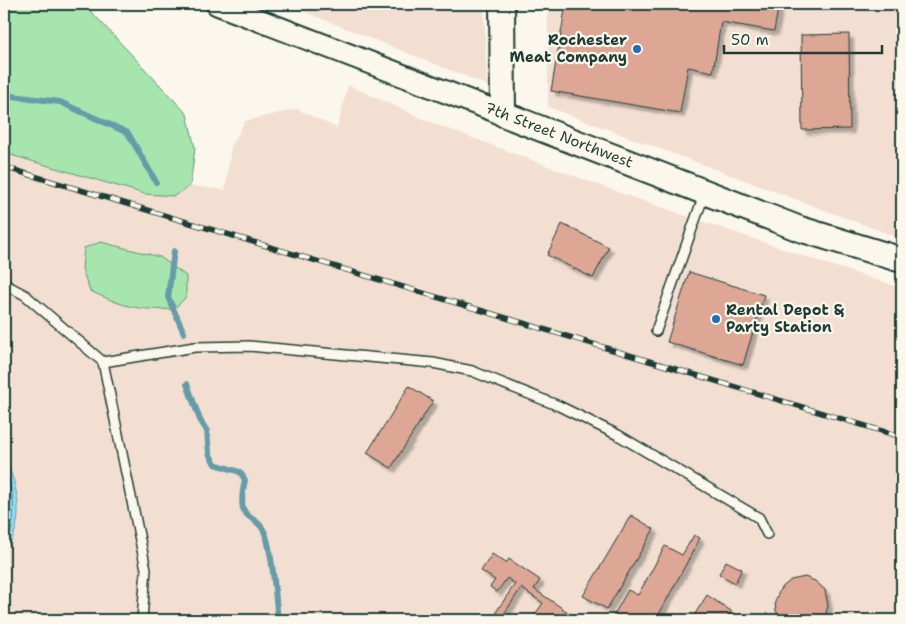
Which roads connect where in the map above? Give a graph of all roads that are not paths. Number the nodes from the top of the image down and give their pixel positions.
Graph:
1 (217, 4) edge
2 (502, 4) edge
3 (503, 114) junction
4 (705, 192) junction
5 (902, 260) edge
6 (4, 284) edge
7 (656, 331) dead end
8 (103, 362) junction
9 (767, 534) dead end
10 (142, 620) edge

1 - 3 street, 7th Street Northwest
2 - 3 main road
3 - 4 main road, 7th Street Northwest
4 - 5 main road, 7th Street Northwest
4 - 7 lane
6 - 8 lane
8 - 9 lane
8 - 10 lane

